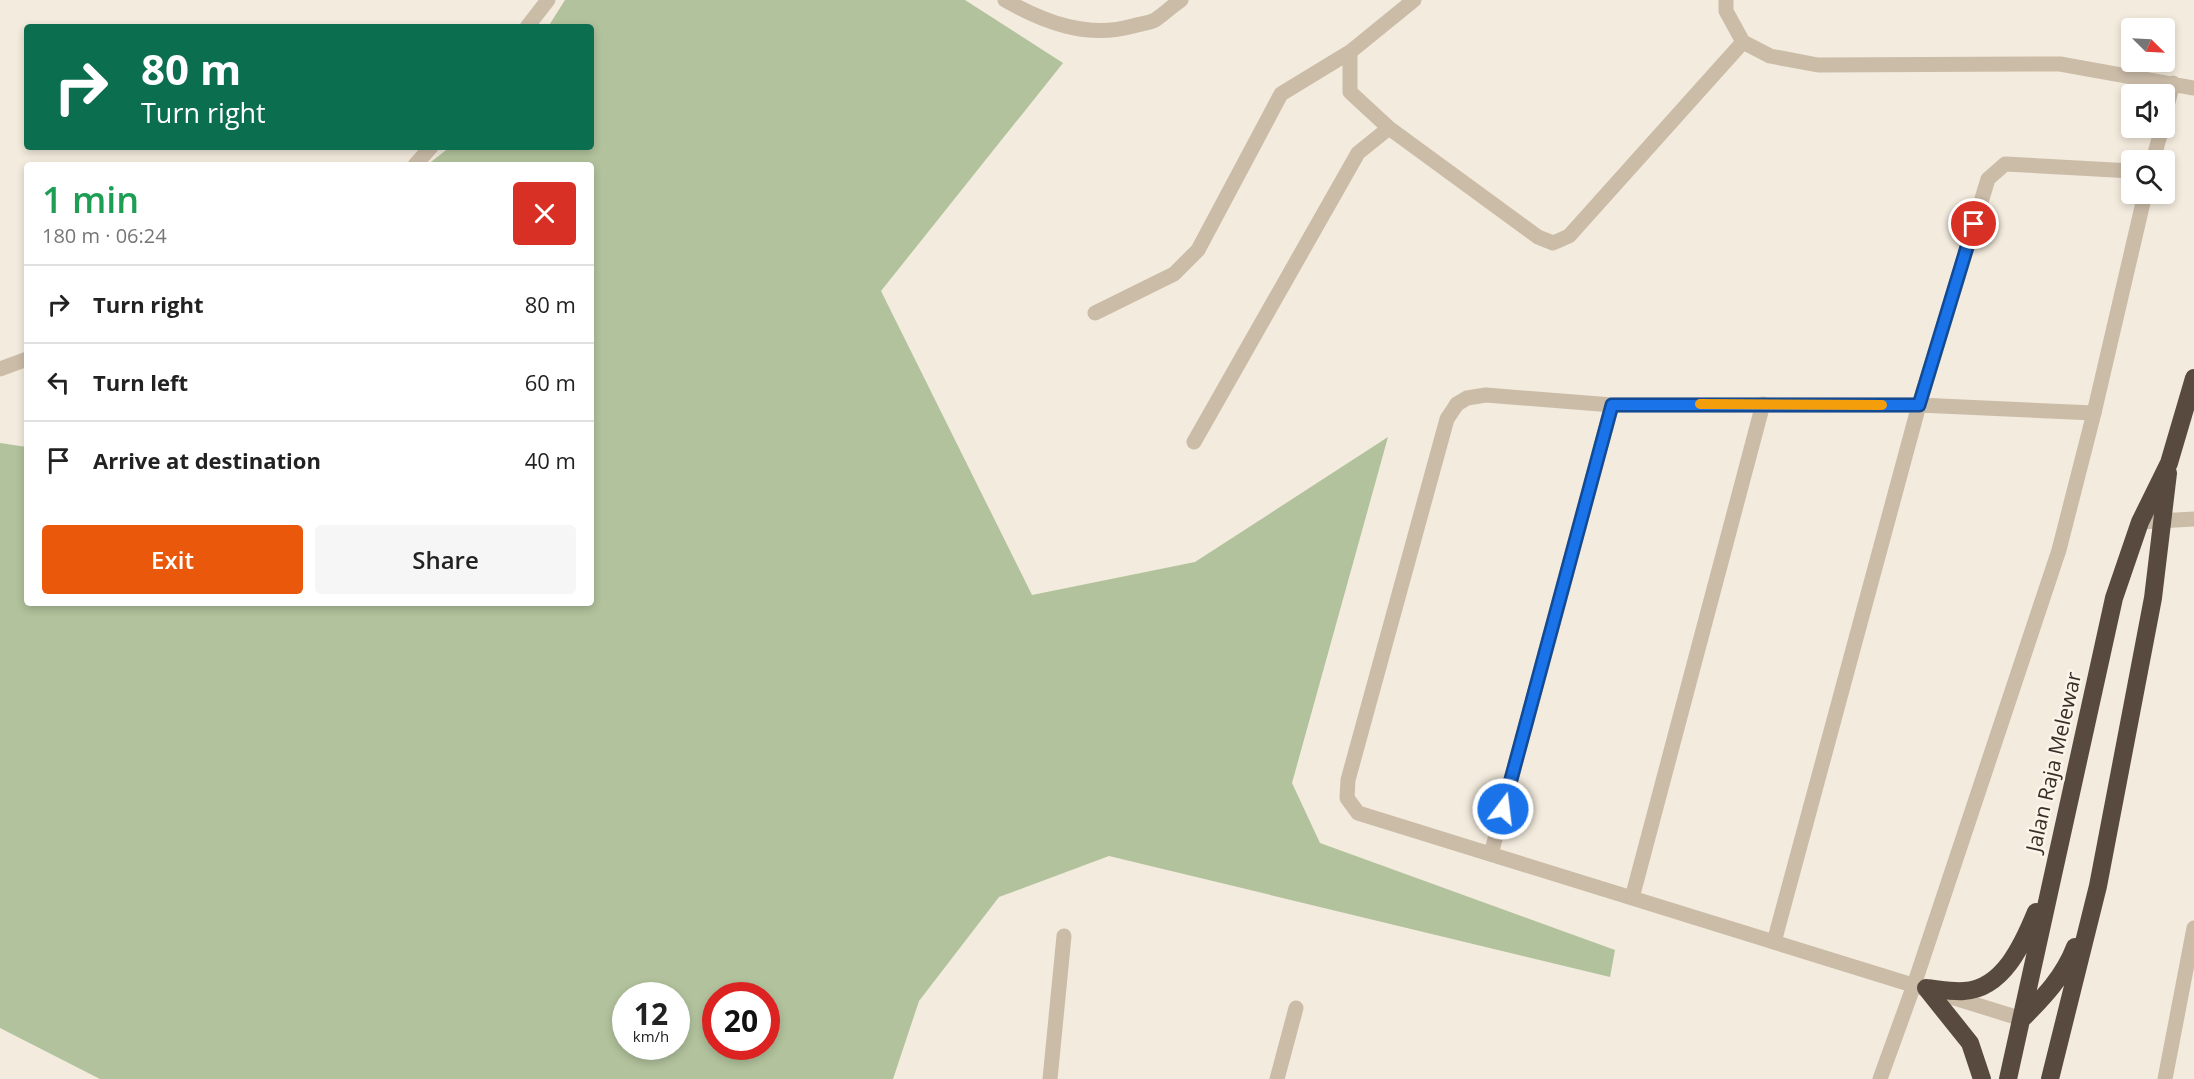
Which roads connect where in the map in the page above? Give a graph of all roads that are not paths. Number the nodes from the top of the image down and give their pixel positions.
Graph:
1 (548, 0) edge
2 (1005, 0) edge
3 (1181, 0) edge
4 (1414, 0) edge
5 (1726, 0) edge
6 (529, 24) edge
7 (1743, 42) junction
8 (1350, 52) junction
9 (2173, 83) joint
10 (2194, 88) edge
11 (1389, 128) junction
12 (428, 150) edge
13 (418, 162) edge
14 (2121, 170) edge
15 (2143, 204) edge
16 (1095, 314) dead end
17 (24, 360) edge
18 (0, 369) edge
19 (2194, 378) edge
20 (1763, 404) junction
21 (1612, 405) junction
22 (1919, 405) junction
23 (2094, 413) junction
24 (1194, 442) dead end
25 (2169, 463) junction
26 (2194, 519) edge
27 (2164, 520) junction
28 (2140, 522) junction
29 (1491, 854) junction
30 (2052, 877) junction
31 (2097, 886) junction
32 (1632, 898) junction
33 (2194, 928) edge
34 (1064, 936) dead end
35 (1774, 942) junction
36 (1920, 987) junction
37 (1296, 1008) dead end
38 (2022, 1019) junction
39 (1050, 1079) edge
40 (1277, 1079) edge
41 (1880, 1079) edge
42 (1982, 1079) edge
43 (2008, 1079) edge
44 (2050, 1079) edge
45 (2165, 1079) edge

1 - 6 street
2 - 3 street
4 - 8 street
5 - 7 street
7 - 9 street
7 - 11 street
8 - 11 street
8 - 16 street
9 - 10 street
11 - 24 street
12 - 13 street
14 - 22 street
15 - 23 street
17 - 18 street
19 - 25 highway, Jalan Raja Melewar
20 - 21 street
20 - 22 street
20 - 32 street
21 - 29 street
21 - 29 street
22 - 23 street
22 - 35 street
23 - 36 street
25 - 27 highway, Jalan Raja Melewar
25 - 28 highway, Jalan Raja Melewar
26 - 27 street
27 - 28 street
27 - 31 highway, Jalan Raja Melewar
28 - 30 highway, Jalan Raja Melewar
29 - 32 street
30 - 36 highway
30 - 38 highway, Jalan Raja Melewar
31 - 38 highway
31 - 44 highway, Jalan Raja Melewar
32 - 35 street
33 - 45 street
34 - 39 street
35 - 36 street
36 - 38 street
36 - 41 street
36 - 42 highway
37 - 40 street
38 - 43 highway, Jalan Raja Melewar

